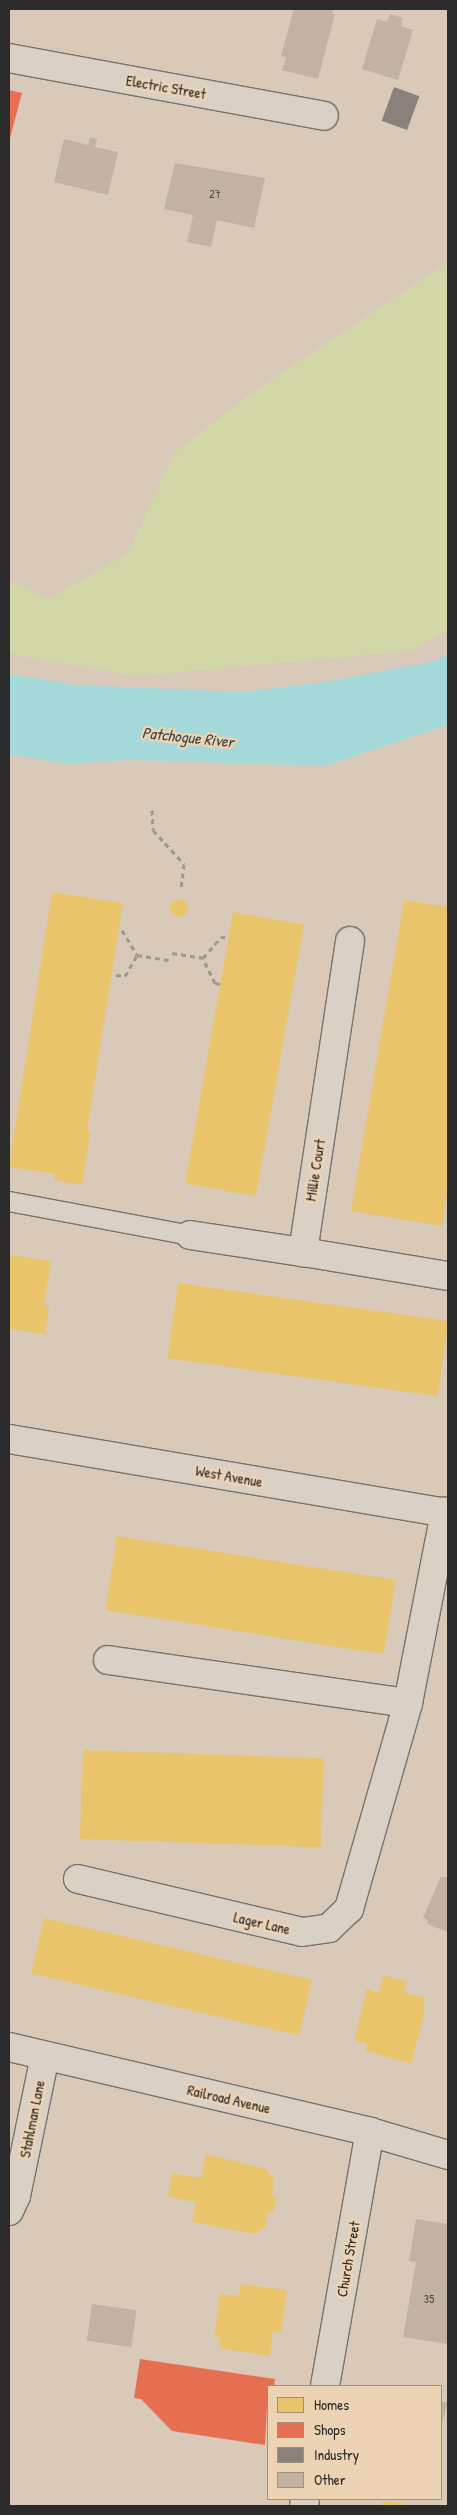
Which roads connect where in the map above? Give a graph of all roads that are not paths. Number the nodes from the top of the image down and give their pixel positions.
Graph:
1 (9, 58) edge
2 (324, 116) dead end
3 (350, 941) dead end
4 (9, 1201) edge
5 (190, 1235) joint
6 (303, 1252) junction
7 (448, 1276) edge
8 (9, 1439) edge
9 (447, 1512) edge
10 (108, 1660) dead end
11 (408, 1703) junction
12 (78, 1878) dead end
13 (9, 2047) edge
14 (45, 2056) junction
15 (370, 2132) junction
16 (448, 2155) edge
17 (9, 2211) edge
18 (325, 2385) edge

1 - 2 street, Electric Street
3 - 6 street, Millie Court
4 - 5 lane
5 - 6 street
6 - 7 street
8 - 9 street, West Avenue
9 - 11 street, Lager Lane
10 - 11 street
11 - 12 street, Lager Lane
13 - 14 street, Railroad Avenue
14 - 15 street, Railroad Avenue
14 - 17 street, Stahlman Lane
15 - 16 street, Railroad Avenue
15 - 18 street, Church Street

